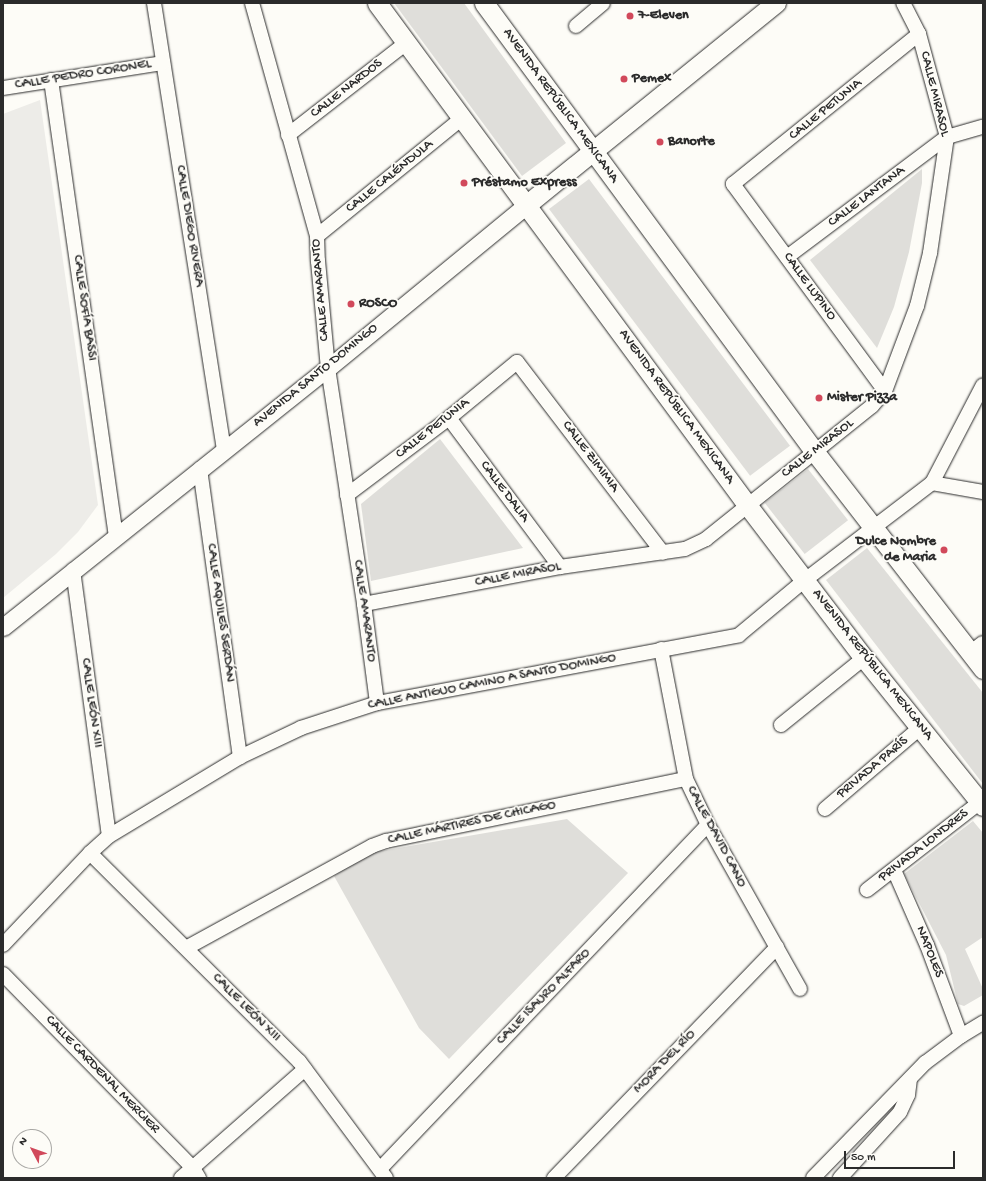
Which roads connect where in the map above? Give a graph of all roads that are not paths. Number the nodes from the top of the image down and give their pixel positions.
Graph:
1 (154, 3) edge
2 (252, 3) edge
3 (377, 3) edge
4 (484, 3) edge
5 (603, 3) edge
6 (776, 3) edge
7 (903, 3) edge
8 (576, 26) dead end
9 (919, 34) junction
10 (406, 43) junction
11 (163, 63) junction
12 (51, 80) junction
13 (3, 88) edge
14 (462, 118) junction
15 (983, 127) edge
16 (288, 135) junction
17 (947, 137) junction
18 (593, 150) junction
19 (733, 184) joint
20 (525, 206) junction
21 (317, 236) junction
22 (787, 257) junction
23 (517, 362) joint
24 (328, 368) junction
25 (983, 385) edge
26 (885, 391) junction
27 (449, 418) junction
28 (224, 449) junction
29 (814, 451) junction
30 (200, 469) junction
31 (932, 483) junction
32 (983, 492) edge
33 (347, 495) junction
34 (748, 506) junction
35 (872, 528) junction
36 (116, 536) junction
37 (663, 552) junction
38 (560, 567) junction
39 (73, 570) junction
40 (805, 580) junction
41 (364, 604) junction
42 (3, 627) edge
43 (977, 648) edge
44 (661, 649) junction
45 (864, 658) junction
46 (983, 669) edge
47 (377, 703) junction
48 (781, 726) dead end
49 (921, 727) junction
50 (240, 757) junction
51 (686, 779) junction
52 (982, 804) edge
53 (825, 809) dead end
54 (708, 825) junction
55 (109, 836) junction
56 (90, 853) junction
57 (894, 870) junction
58 (867, 890) dead end
59 (3, 946) edge
60 (777, 947) junction
61 (186, 948) junction
62 (3, 974) edge
63 (800, 989) dead end
64 (983, 1023) edge
65 (961, 1036) junction
66 (305, 1069) junction
67 (910, 1079) junction
68 (196, 1173) edge
69 (383, 1174) edge
70 (181, 1178) edge
71 (554, 1178) edge
72 (812, 1178) edge
73 (840, 1178) edge

1 - 11 street, CALLE DIEGO RIVERA
2 - 16 street, CALLE AMARANTO
3 - 10 main road, AVENIDA REPÚBLICA MEXICANA
4 - 18 main road, AVENIDA REPÚBLICA MEXICANA
5 - 8 street
6 - 18 main road, AVENIDA SANTO DOMINGO
7 - 9 street, CALLE MIRASOL
9 - 17 street, CALLE MIRASOL
9 - 19 street, CALLE PETUNIA
10 - 14 main road, AVENIDA REPÚBLICA MEXICANA
10 - 16 street, CALLE NARDOS
11 - 12 street, CALLE PEDRO CORONEL
11 - 28 street, CALLE DIEGO RIVERA
12 - 13 street, CALLE PEDRO CORONEL
12 - 36 street, CALLE SOFÍA BASSI
14 - 20 main road, AVENIDA REPÚBLICA MEXICANA
14 - 21 street, CALLE CALÉNDULA
15 - 17 street
16 - 21 street, CALLE AMARANTO
17 - 22 street, CALLE LANTANA
17 - 26 street, CALLE MIRASOL
18 - 20 main road, AVENIDA SANTO DOMINGO
18 - 29 main road, AVENIDA REPÚBLICA MEXICANA
19 - 22 street, CALLE LUPINO
20 - 24 street, AVENIDA SANTO DOMINGO
20 - 34 main road, AVENIDA REPÚBLICA MEXICANA
21 - 24 street, CALLE AMARANTO
22 - 26 street, CALLE LUPINO
23 - 27 street, CALLE PETUNIA
23 - 37 street, CALLE ZIMIMIA
24 - 28 street, AVENIDA SANTO DOMINGO
24 - 33 street, CALLE AMARANTO
25 - 31 street, CALLE ANTIGUO CAMINO A SANTO DOMINGO
26 - 29 street, CALLE MIRASOL
27 - 33 street, CALLE PETUNIA
27 - 38 street, CALLE DALIA
28 - 30 street, AVENIDA SANTO DOMINGO
29 - 34 street, CALLE MIRASOL
29 - 35 main road, AVENIDA REPÚBLICA MEXICANA
30 - 36 street, AVENIDA SANTO DOMINGO
30 - 50 street, CALLE AQUILES SERDÁN
31 - 32 street
31 - 35 street, CALLE ANTIGUO CAMINO A SANTO DOMINGO
33 - 41 street, CALLE AMARANTO
34 - 37 street, CALLE MIRASOL
34 - 40 main road, AVENIDA REPÚBLICA MEXICANA
35 - 40 street, CALLE ANTIGUO CAMINO A SANTO DOMINGO
35 - 43 main road, AVENIDA REPÚBLICA MEXICANA
36 - 39 street, AVENIDA SANTO DOMINGO
37 - 38 street, CALLE MIRASOL
38 - 41 street, CALLE MIRASOL
39 - 42 street, AVENIDA SANTO DOMINGO
39 - 55 street, CALLE LEÓN XIII
40 - 44 street, CALLE ANTIGUO CAMINO A SANTO DOMINGO
40 - 45 main road, AVENIDA REPÚBLICA MEXICANA
41 - 47 street, CALLE AMARANTO
43 - 46 main road, AVENIDA REPÚBLICA MEXICANA
44 - 47 street, CALLE ANTIGUO CAMINO A SANTO DOMINGO
44 - 51 street, CALLE DAVID CANO
45 - 48 street
45 - 49 main road, AVENIDA REPÚBLICA MEXICANA
47 - 50 street, CALLE ANTIGUO CAMINO A SANTO DOMINGO
49 - 52 main road, AVENIDA REPÚBLICA MEXICANA
49 - 53 street, PRIVADA PARÍS
50 - 55 street, CALLE ANTIGUO CAMINO A SANTO DOMINGO
51 - 54 street, CALLE DAVID CANO
51 - 61 street, CALLE MÁRTIRES DE CHICAGO
52 - 57 street, PRIVADA LONDRES
54 - 60 street, CALLE DAVID CANO
54 - 69 street, CALLE ISAURO ALFARO
55 - 56 street, CALLE ANTIGUO CAMINO A SANTO DOMINGO
56 - 59 street, CALLE ANTIGUO CAMINO A SANTO DOMINGO
56 - 61 street, CALLE LEÓN XIII
57 - 58 street, PRIVADA LONDRES
57 - 65 street, NAPOLES
60 - 63 street, CALLE DAVID CANO
60 - 71 street, MORA DEL RÍO
61 - 66 street, CALLE LEÓN XIII
62 - 68 street, CALLE CARDENAL MERCIER
64 - 65 street
65 - 67 street
66 - 68 street
66 - 69 street, CALLE LEÓN XIII
67 - 72 street
67 - 73 street
68 - 70 street

